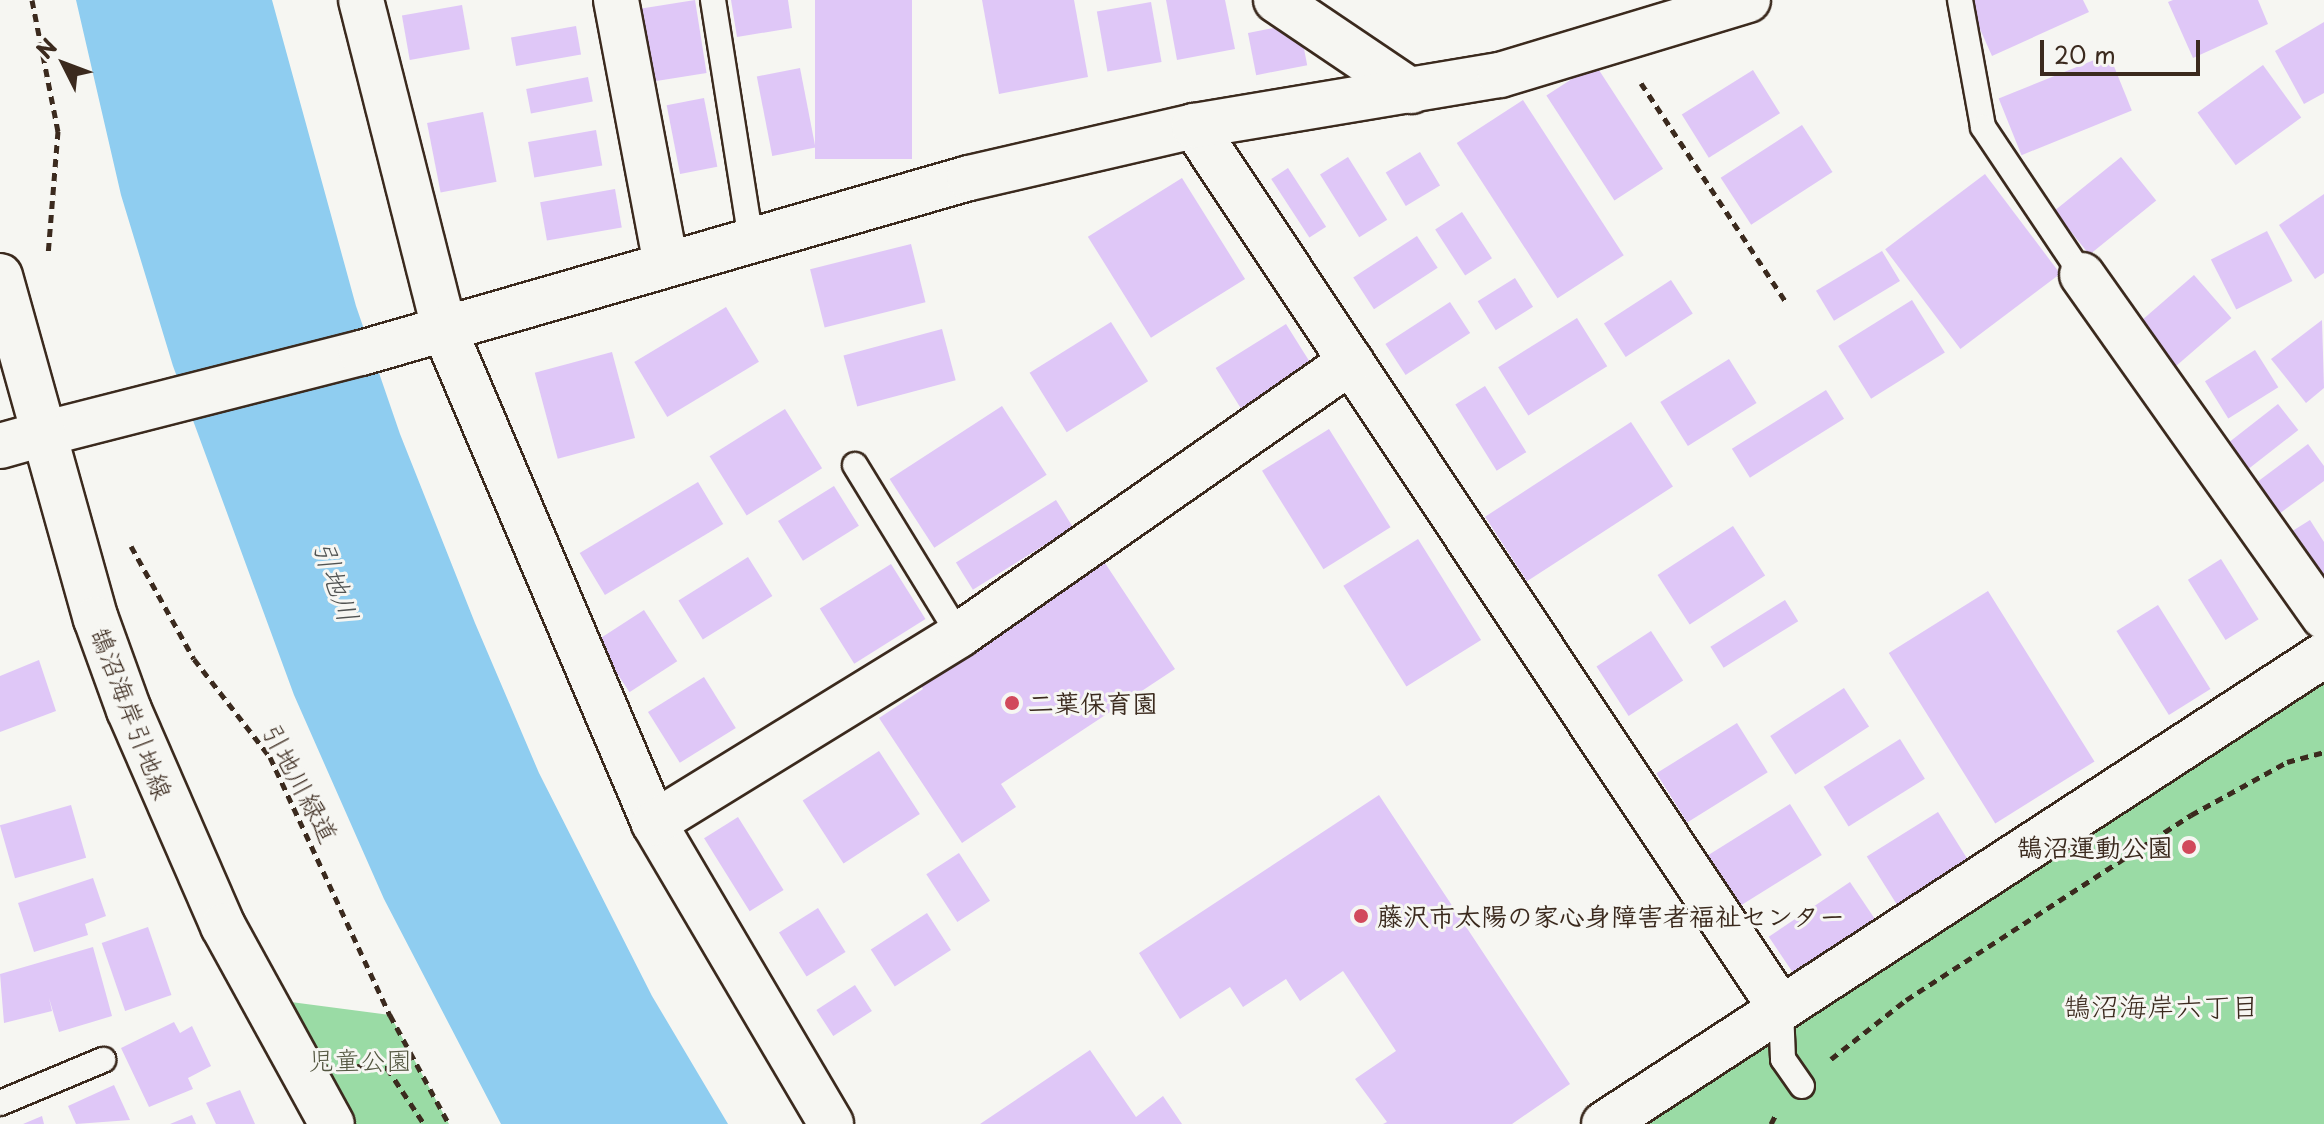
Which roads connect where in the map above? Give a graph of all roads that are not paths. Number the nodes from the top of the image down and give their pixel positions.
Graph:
1 (361, 0) edge
2 (616, 0) edge
3 (713, 0) edge
4 (1276, 0) edge
5 (1748, 0) edge
6 (1960, 0) edge
7 (1411, 91) junction
8 (1194, 126) junction
9 (751, 239) junction
10 (666, 264) junction
11 (2082, 275) joint
12 (0, 276) edge
13 (444, 329) junction
14 (1351, 362) junction
15 (43, 434) junction
16 (0, 446) edge
17 (855, 465) dead end
18 (2324, 617) edge
19 (959, 635) junction
20 (2324, 655) edge
21 (654, 823) junction
22 (1781, 1009) junction
23 (103, 1060) dead end
24 (1802, 1086) dead end
25 (0, 1103) edge
26 (332, 1124) edge
27 (831, 1124) edge
28 (1604, 1124) edge

1 - 13 street
2 - 10 street
3 - 9 lane
4 - 7 street
5 - 7 street
6 - 11 lane
7 - 8 street
8 - 9 street
8 - 14 street
9 - 10 street
10 - 13 street
11 - 18 street
12 - 15 street, 鵠沼海岸引地線
13 - 15 street
13 - 21 street
14 - 19 street
14 - 22 street
15 - 16 street
15 - 26 street, 鵠沼海岸引地線
17 - 19 lane
19 - 21 street
20 - 22 street
21 - 27 street
22 - 24 lane
22 - 28 street
23 - 25 lane

